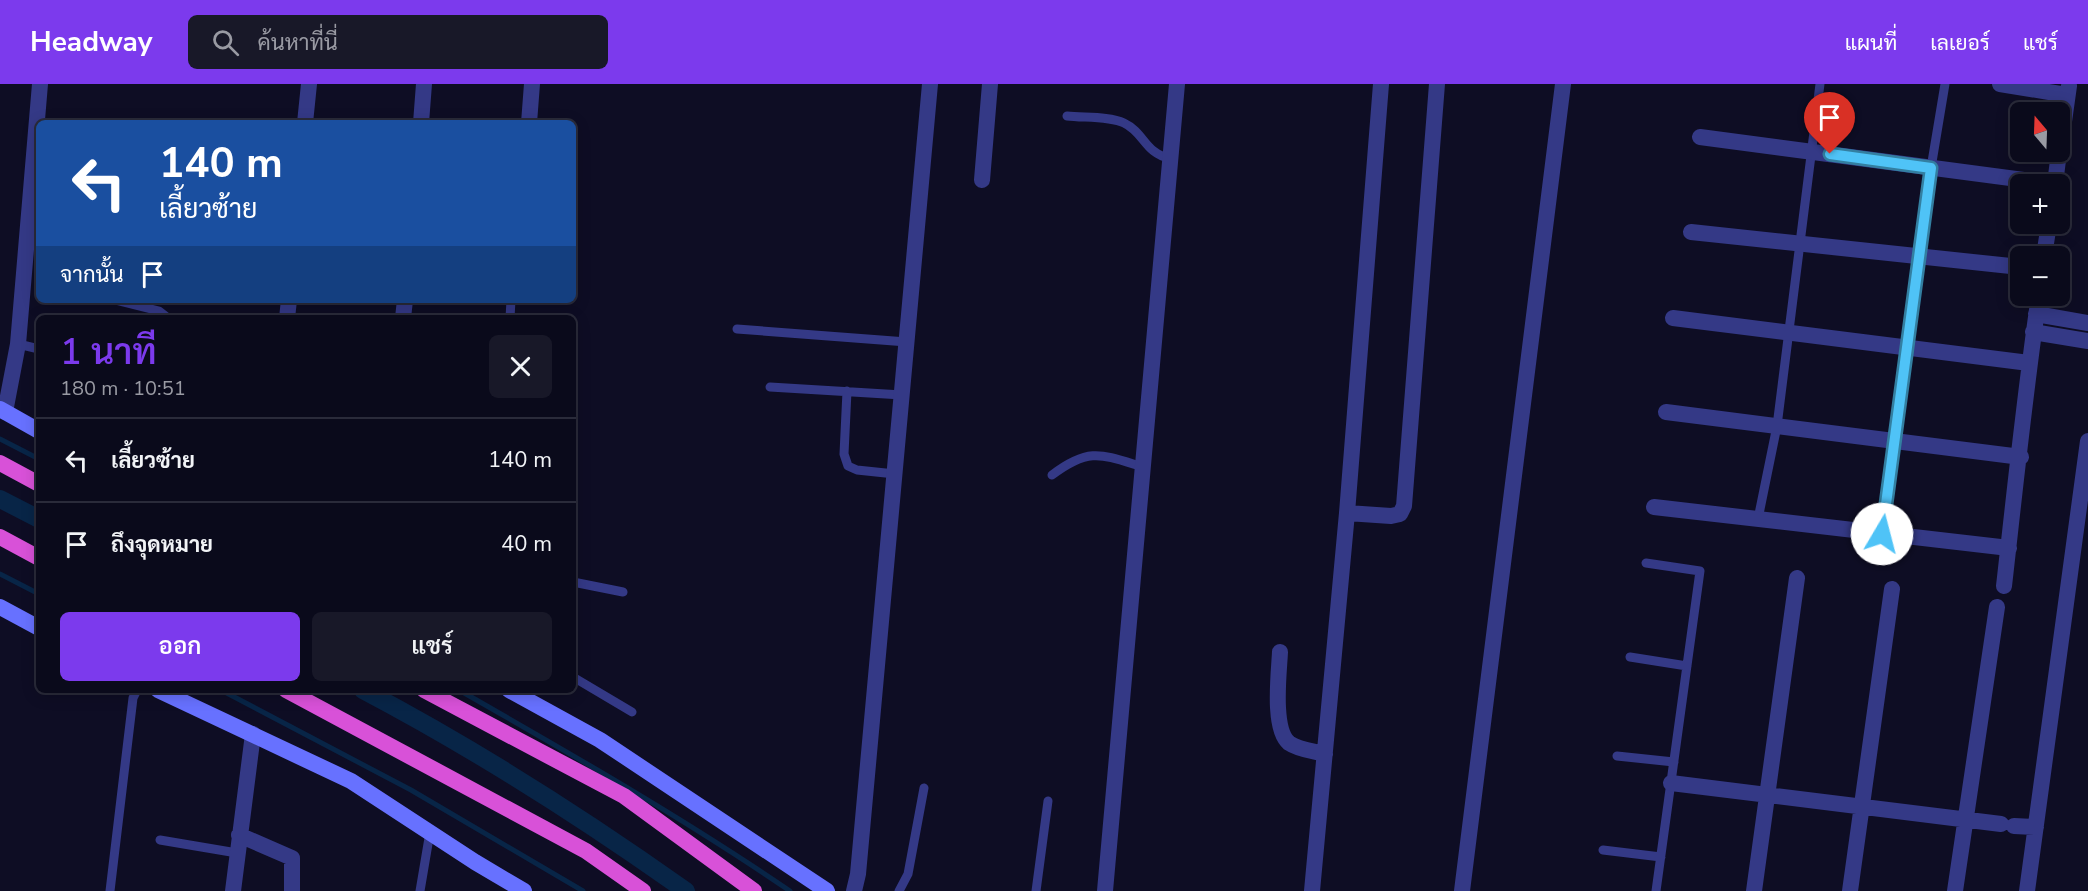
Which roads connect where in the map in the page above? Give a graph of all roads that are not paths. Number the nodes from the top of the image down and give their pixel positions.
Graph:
1 (40, 84) edge
2 (309, 84) edge
3 (424, 84) edge
4 (532, 84) edge
5 (930, 84) edge
6 (990, 84) edge
7 (1178, 84) edge
8 (1381, 84) edge
9 (1437, 84) edge
10 (1563, 84) edge
11 (1820, 84) edge
12 (1945, 84) edge
13 (2000, 84) edge
14 (2068, 89) edge
15 (1067, 116) dead end
16 (37, 120) edge
17 (305, 120) edge
18 (421, 120) edge
19 (529, 120) edge
20 (36, 131) edge
21 (1700, 137) dead end
22 (1810, 152) junction
23 (1171, 159) junction
24 (1931, 168) junction
25 (2010, 178) edge
26 (982, 180) dead end
27 (1691, 231) dead end
28 (1801, 243) junction
29 (1921, 256) junction
30 (2010, 266) edge
31 (127, 303) edge
32 (2037, 306) edge
33 (164, 315) edge
34 (2036, 315) junction
35 (1673, 318) dead end
36 (2088, 323) edge
37 (737, 329) dead end
38 (2033, 332) junction
39 (1790, 333) junction
40 (2088, 341) edge
41 (907, 342) junction
42 (18, 344) junction
43 (36, 348) edge
44 (1907, 348) junction
45 (2029, 363) junction
46 (770, 387) dead end
47 (847, 391) junction
48 (902, 395) junction
49 (3, 411) edge
50 (1666, 412) dead end
51 (1778, 426) junction
52 (36, 429) edge
53 (1895, 441) junction
54 (2088, 441) edge
55 (2021, 457) junction
56 (0, 463) edge
57 (1143, 467) junction
58 (895, 474) junction
59 (1052, 475) dead end
60 (36, 482) edge
61 (1654, 507) dead end
62 (1347, 513) junction
63 (1758, 519) junction
64 (1882, 534) junction
65 (0, 537) edge
66 (2009, 548) junction
67 (36, 556) edge
68 (1646, 563) dead end
69 (1797, 578) dead end
70 (576, 583) edge
71 (2004, 586) dead end
72 (1892, 589) dead end
73 (623, 592) dead end
74 (0, 607) edge
75 (1997, 607) dead end
76 (36, 626) edge
77 (1280, 652) dead end
78 (1630, 657) dead end
79 (1687, 666) junction
80 (576, 679) edge
81 (136, 693) edge
82 (164, 693) edge
83 (292, 693) edge
84 (430, 693) edge
85 (514, 693) edge
86 (632, 712) dead end
87 (253, 734) junction
88 (1325, 754) junction
89 (1617, 756) dead end
90 (1674, 762) junction
91 (1671, 783) junction
92 (924, 788) dead end
93 (1767, 794) junction
94 (1048, 801) dead end
95 (1861, 805) junction
96 (1965, 820) junction
97 (2036, 827) junction
98 (430, 832) junction
99 (239, 835) junction
100 (160, 840) dead end
101 (1603, 850) dead end
102 (237, 853) junction
103 (1661, 857) junction
104 (110, 891) edge
105 (234, 891) edge
106 (291, 891) edge
107 (420, 891) edge
108 (524, 891) edge
109 (643, 891) edge
110 (754, 891) edge
111 (827, 891) edge
112 (854, 891) edge
113 (900, 891) edge
114 (1036, 891) edge
115 (1105, 891) edge
116 (1312, 891) edge
117 (1462, 891) edge
118 (1656, 891) edge
119 (1754, 891) edge
120 (1850, 891) edge
121 (1955, 891) edge
122 (2027, 891) edge

1 - 16 street
2 - 17 street
3 - 18 street
4 - 19 street
5 - 41 street
6 - 26 street
7 - 23 street
8 - 62 street
9 - 62 street
10 - 117 street
11 - 22 lane
12 - 24 lane
13 - 14 street
15 - 23 lane
20 - 42 street
21 - 22 street
22 - 24 street
22 - 28 lane
23 - 57 street
24 - 25 street
24 - 29 lane
27 - 28 street
28 - 29 street
28 - 39 lane
29 - 30 street
29 - 44 lane
31 - 33 lane
32 - 34 street
34 - 36 street
34 - 38 street
35 - 39 street
37 - 41 lane
38 - 40 street
38 - 45 street
39 - 44 street
39 - 51 lane
41 - 48 street
42 - 43 lane
42 - 49 street
44 - 45 street
44 - 53 lane
45 - 55 street
46 - 47 lane
47 - 48 lane
47 - 58 lane
48 - 58 street
49 - 52 main road
50 - 51 street
51 - 53 street
51 - 63 lane
53 - 55 street
53 - 64 lane
54 - 97 street
55 - 66 street
56 - 60 highway
57 - 59 lane
57 - 115 street
58 - 112 street
61 - 63 street
62 - 88 street
63 - 64 street
64 - 66 street
65 - 67 highway
66 - 71 street
68 - 79 lane
69 - 93 street
70 - 73 lane
72 - 95 street
74 - 76 main road
75 - 96 street
77 - 88 street
78 - 79 lane
79 - 90 lane
80 - 86 lane
81 - 104 lane
82 - 87 main road
83 - 109 highway
84 - 110 highway
85 - 111 main road
87 - 98 main road
87 - 99 street
88 - 116 street
89 - 90 lane
90 - 91 lane
91 - 93 street
91 - 103 lane
92 - 113 lane
93 - 95 street
93 - 119 street
94 - 114 lane
95 - 96 street
95 - 120 street
96 - 97 street
96 - 121 street
97 - 122 street
98 - 107 lane
98 - 108 main road
99 - 102 street
99 - 106 street
100 - 102 lane
101 - 103 lane
102 - 105 street
103 - 118 lane

